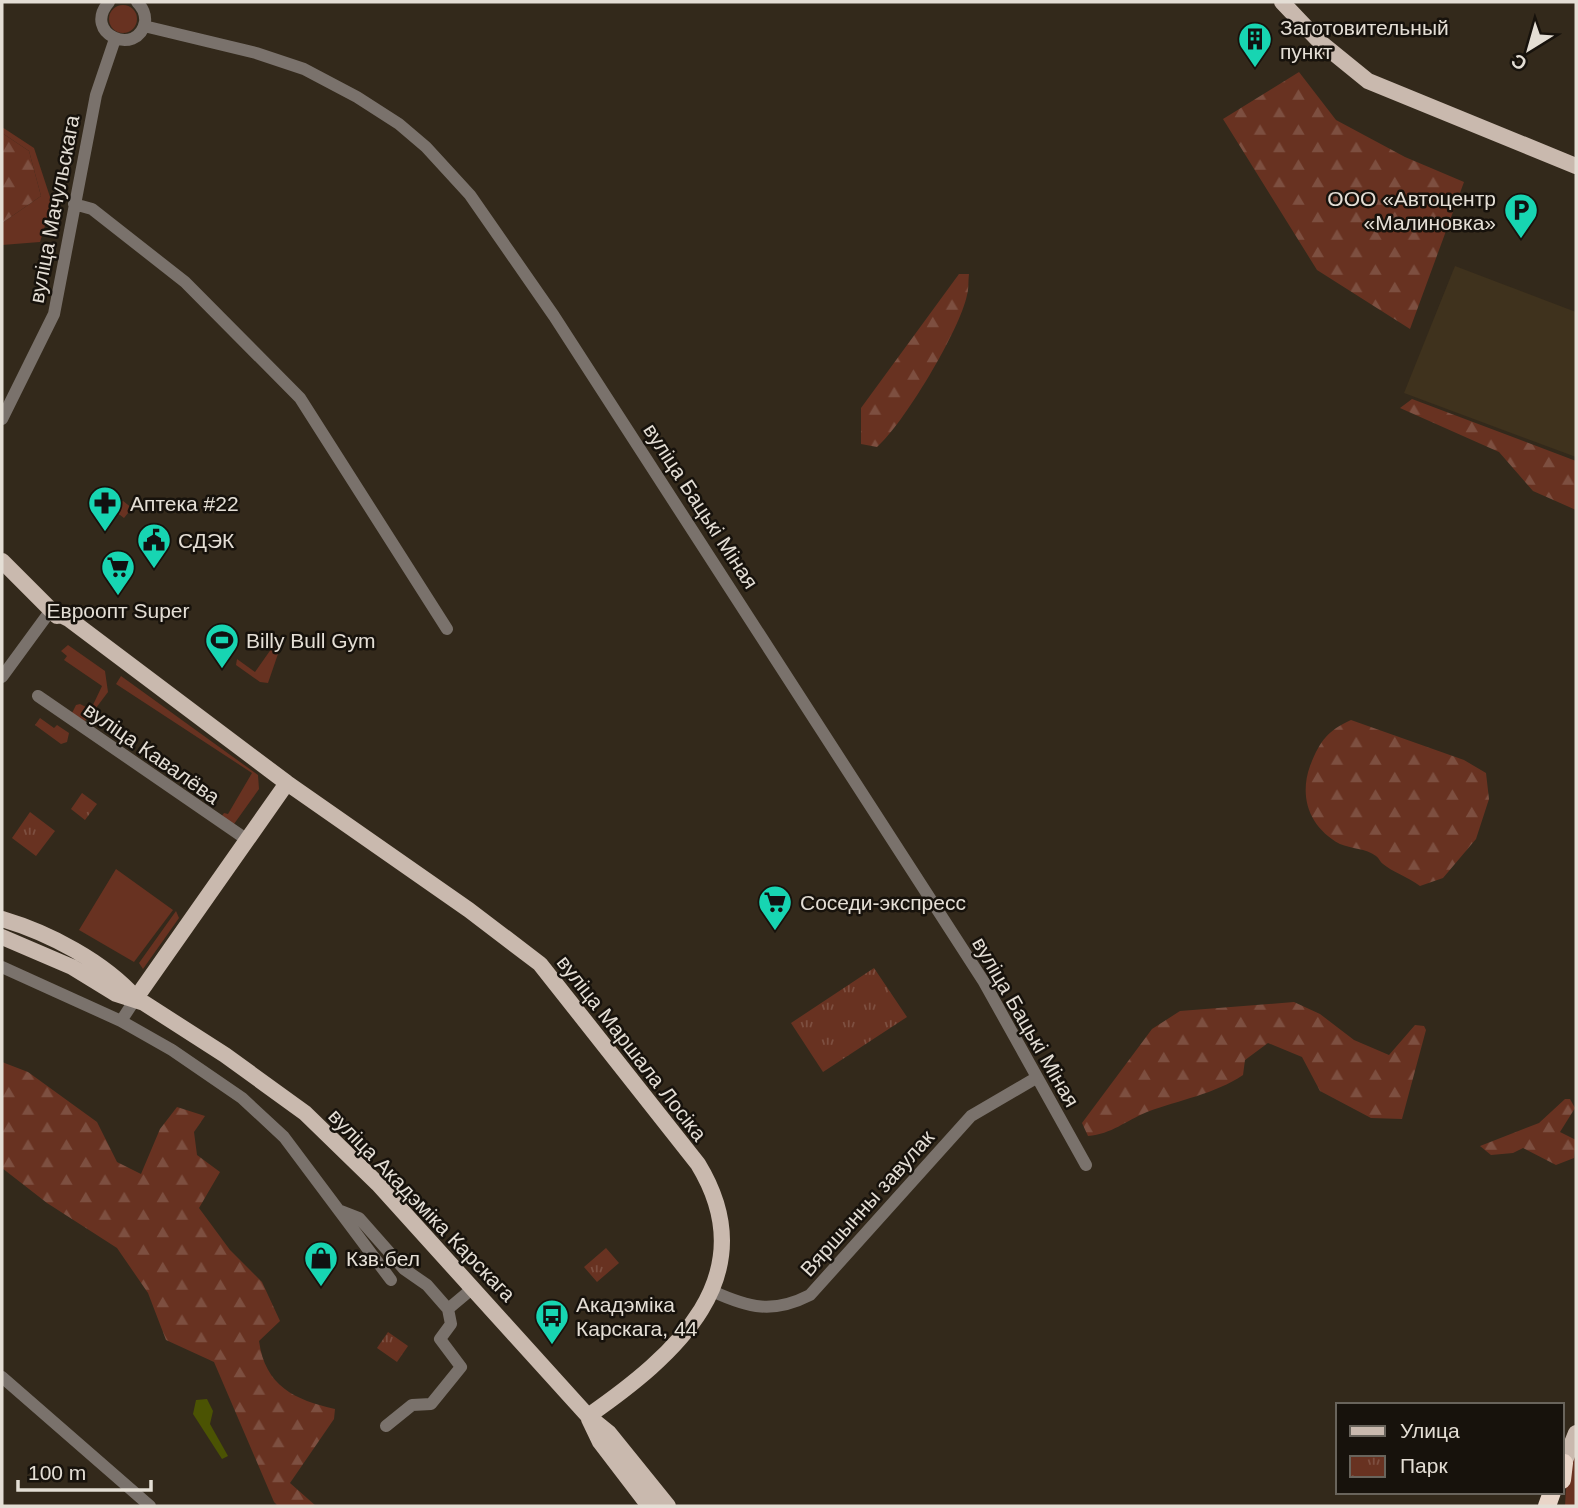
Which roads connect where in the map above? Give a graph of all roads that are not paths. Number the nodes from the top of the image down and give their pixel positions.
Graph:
1 (109, 2) edge
2 (137, 2) edge
3 (1282, 2) edge
4 (144, 26) junction
5 (115, 39) junction
6 (1576, 166) edge
7 (74, 204) junction
8 (2, 419) edge
9 (2, 561) edge
10 (51, 610) junction
11 (447, 629) dead end
12 (2, 677) edge
13 (38, 696) dead end
14 (288, 783) junction
15 (246, 839) junction
16 (2, 919) edge
17 (2, 937) edge
18 (2, 967) edge
19 (136, 998) junction
20 (121, 1021) junction
21 (1036, 1078) junction
22 (1086, 1165) dead end
23 (341, 1211) junction
24 (391, 1280) dead end
25 (473, 1288) junction
26 (712, 1291) junction
27 (448, 1309) junction
28 (2, 1377) edge
29 (587, 1416) junction
30 (386, 1426) dead end
31 (1576, 1433) edge
32 (1564, 1468) edge
33 (150, 1506) edge
34 (649, 1506) edge
35 (667, 1506) edge

1 - 5 street
2 - 4 street
3 - 6 main road
4 - 5 street
4 - 21 street, вуліца Бацькі Міная
5 - 7 street, вуліца Мачульскага
7 - 8 street, вуліца Мачульскага
7 - 11 street
9 - 10 main road, вуліца Маршала Лосіка
10 - 12 street
10 - 14 main road, вуліца Маршала Лосіка
13 - 15 street, вуліца Кавалёва
14 - 15 main road
14 - 26 main road, вуліца Маршала Лосіка
15 - 19 main road
16 - 19 main road, вуліца Акадэміка Карскага
17 - 19 main road, вуліца Акадэміка Карскага
18 - 20 street
19 - 20 street
19 - 25 main road, вуліца Акадэміка Карскага
20 - 23 street
21 - 22 street, вуліца Бацькі Міная
21 - 26 street, Вяршынны завулак
23 - 24 street
23 - 27 street
25 - 27 street
25 - 29 main road, вуліца Акадэміка Карскага
26 - 29 main road, вуліца Маршала Лосіка
27 - 30 street
28 - 33 street
29 - 34 main road
29 - 35 main road
31 - 32 main road

